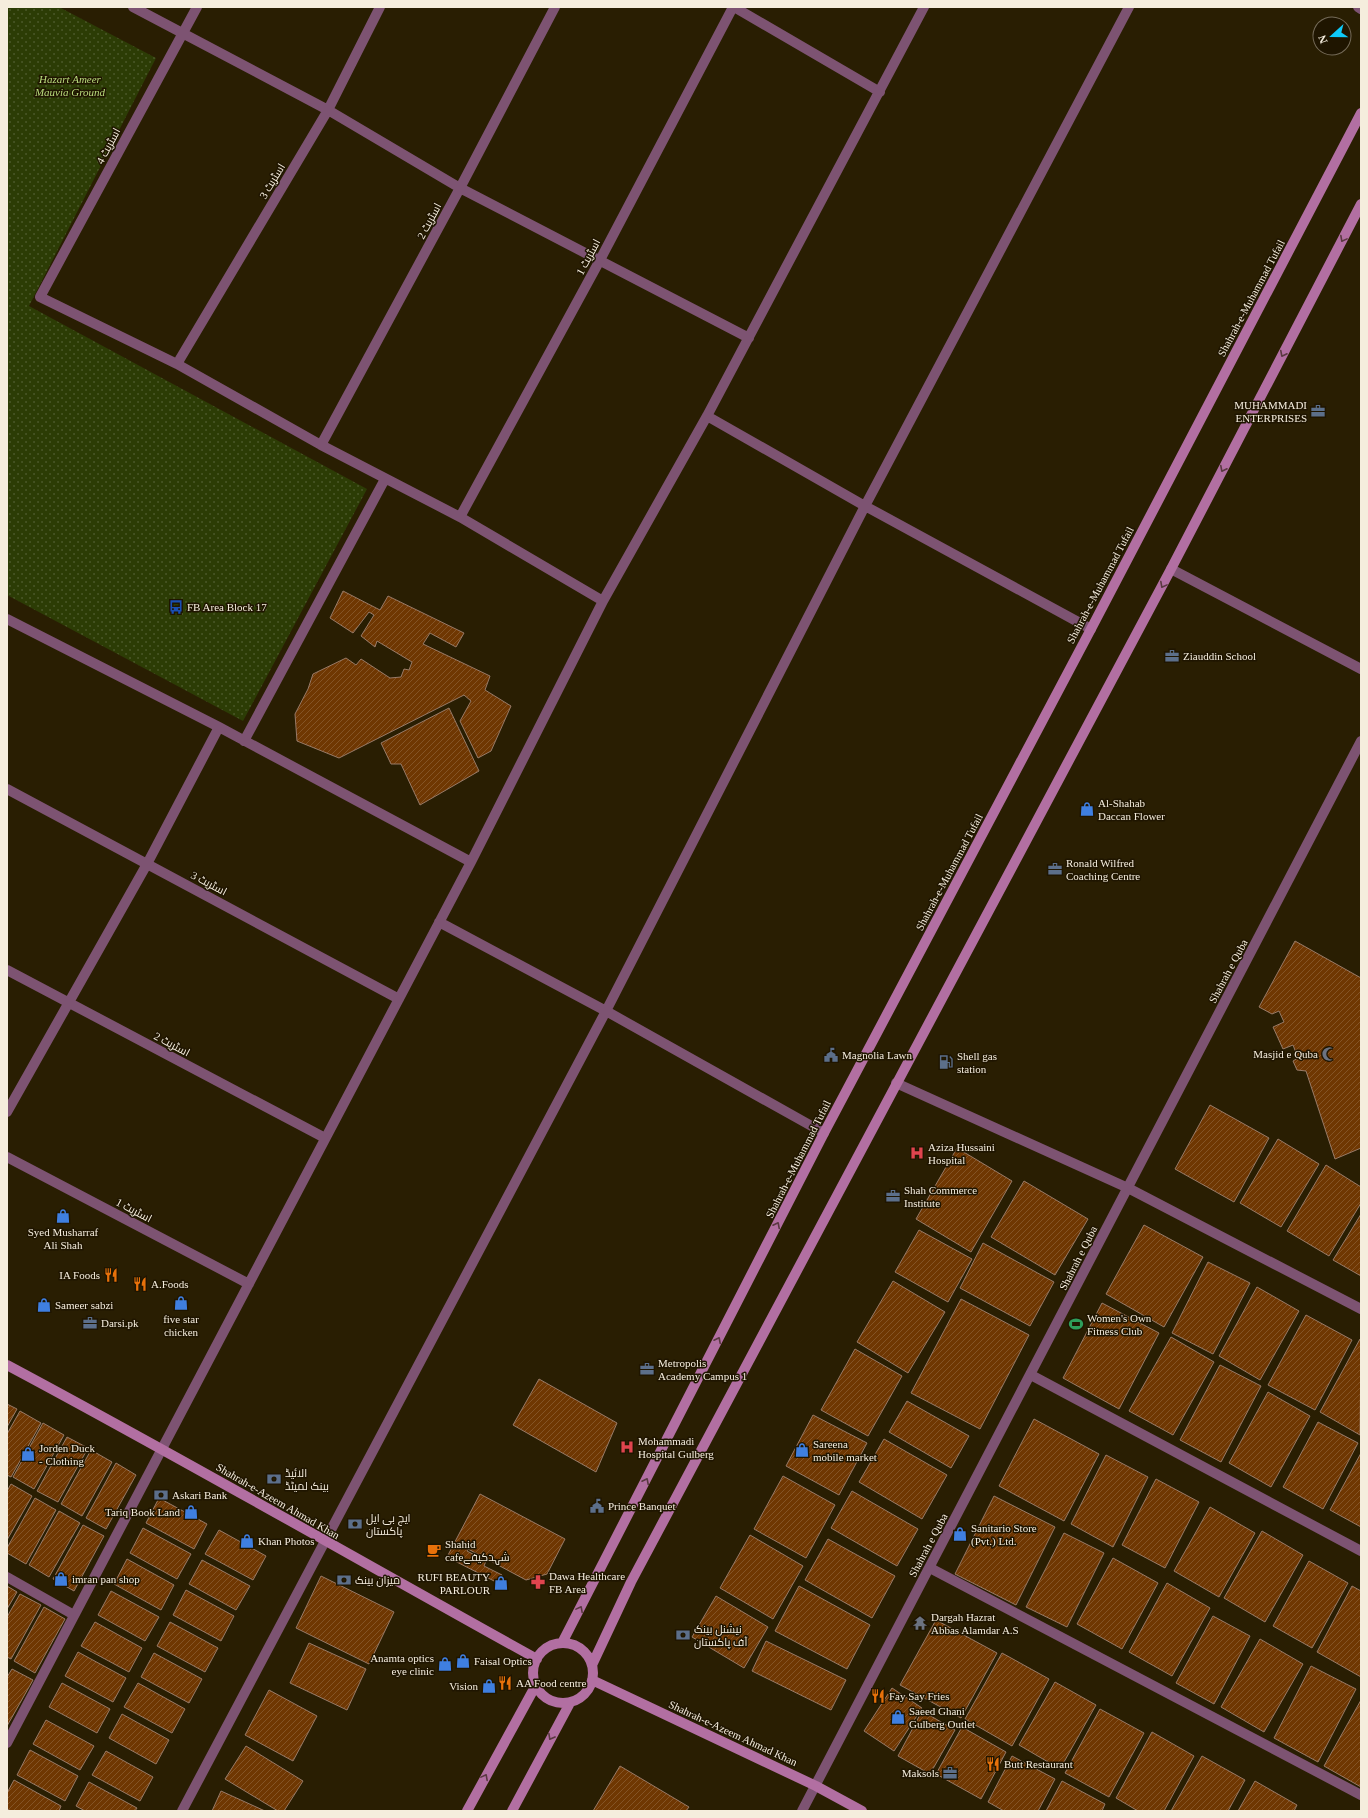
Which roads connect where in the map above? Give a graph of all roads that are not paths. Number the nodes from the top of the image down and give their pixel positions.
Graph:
1 (133, 7) edge
2 (197, 7) edge
3 (380, 7) edge
4 (555, 7) edge
5 (734, 7) edge
6 (924, 7) edge
7 (1129, 7) edge
8 (1358, 7) edge
9 (1361, 9) edge
10 (183, 34) junction
11 (880, 92) junction
12 (328, 110) junction
13 (1361, 113) edge
14 (460, 188) junction
15 (1361, 204) edge
16 (600, 260) junction
17 (749, 338) junction
18 (177, 364) junction
19 (707, 416) junction
20 (321, 445) junction
21 (385, 479) junction
22 (864, 506) junction
23 (460, 518) junction
24 (1171, 569) junction
25 (603, 601) junction
26 (7, 619) edge
27 (1092, 629) junction
28 (1361, 669) edge
29 (219, 727) junction
30 (244, 741) junction
31 (1361, 741) edge
32 (7, 789) edge
33 (471, 862) junction
34 (147, 864) junction
35 (439, 922) junction
36 (7, 970) edge
37 (399, 999) junction
38 (68, 1002) junction
39 (606, 1011) junction
40 (896, 1083) junction
41 (7, 1112) edge
42 (824, 1133) junction
43 (326, 1138) junction
44 (7, 1157) edge
45 (1128, 1188) junction
46 (249, 1284) junction
47 (1361, 1309) edge
48 (7, 1364) edge
49 (1031, 1375) junction
50 (162, 1448) junction
51 (324, 1541) junction
52 (1361, 1551) edge
53 (930, 1568) junction
54 (7, 1576) edge
55 (74, 1615) junction
56 (562, 1643) junction
57 (537, 1659) junction
58 (592, 1665) junction
59 (592, 1680) junction
60 (536, 1685) junction
61 (570, 1703) junction
62 (7, 1743) edge
63 (816, 1786) junction
64 (1361, 1794) edge
65 (182, 1811) edge
66 (467, 1811) edge
67 (512, 1811) edge
68 (802, 1811) edge
69 (862, 1811) edge

1 - 10 street
2 - 10 street, اسٹریٹ 4
3 - 12 street, اسٹریٹ 3
4 - 14 street, اسٹریٹ 2
5 - 11 street
5 - 16 street, اسٹریٹ 1
6 - 11 street
7 - 22 street
8 - 9 street
10 - 12 street
10 - 18 street, اسٹریٹ 4
11 - 17 street
12 - 14 street
12 - 18 street, اسٹریٹ 3
13 - 27 main road, Shahrah-e-Muhammad Tufail
14 - 16 street
14 - 20 street, اسٹریٹ 2
15 -> 24 main road
16 - 17 street
16 - 23 street, اسٹریٹ 1
17 - 19 street
18 - 20 street
19 - 22 street
19 - 25 street
20 - 21 street
21 - 23 street
21 - 30 street
22 - 27 street
22 - 39 street
23 - 25 street
24 - 28 street
24 -> 40 main road
25 - 33 street
26 - 29 street
27 - 42 main road, Shahrah-e-Muhammad Tufail
29 - 30 street
29 - 34 street
30 - 33 street
31 - 45 street, Shahrah e Quba
32 - 34 street, اسٹریٹ 3
33 - 35 street
34 - 37 street, اسٹریٹ 3
34 - 38 street
35 - 37 street
35 - 39 street
36 - 38 street, اسٹریٹ 2
37 - 43 street
38 - 41 street
38 - 43 street, اسٹریٹ 2
39 - 42 street
39 - 51 street
40 - 45 street
40 - 58 main road
56 -> 42 main road, Shahrah-e-Muhammad Tufail
43 - 46 street
44 - 46 street, اسٹریٹ 1
45 - 47 street
45 - 49 street, Shahrah e Quba
46 - 50 street
48 - 50 main road, Shahrah-e-Azeem Ahmad Khan
49 - 52 street
49 - 53 street, Shahrah e Quba
50 - 51 main road, Shahrah-e-Azeem Ahmad Khan
50 - 55 street
51 - 57 main road, Shahrah-e-Azeem Ahmad Khan
51 - 65 street
53 - 63 street, Shahrah e Quba
53 - 64 street
54 - 55 street
55 - 62 street
56 - 57 main road
56 - 58 main road
57 - 60 main road
58 - 59 main road
59 - 61 main road
59 - 63 main road, Shahrah-e-Azeem Ahmad Khan
60 - 61 main road
66 -> 60 main road
61 -> 67 main road
63 - 68 street, Shahrah e Quba
63 - 69 main road, Shahrah-e-Azeem Ahmad Khan

